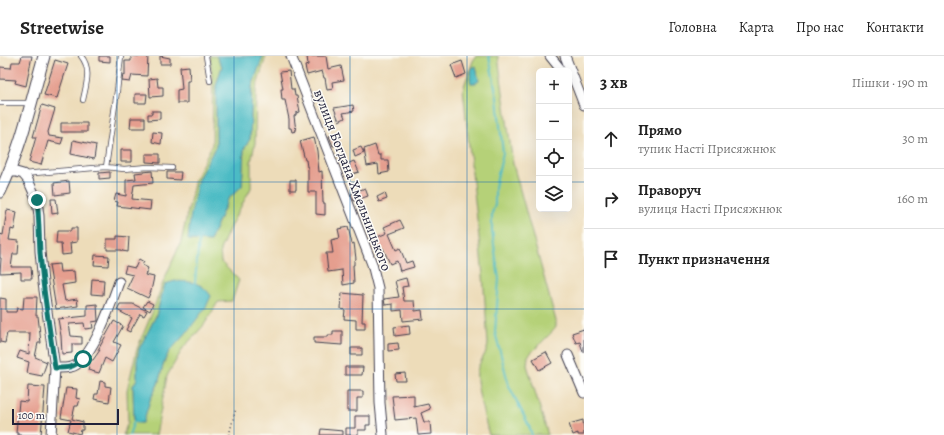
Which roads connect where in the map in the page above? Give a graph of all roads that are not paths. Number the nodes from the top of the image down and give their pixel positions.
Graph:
1 (44, 56) edge
2 (81, 56) edge
3 (121, 56) edge
4 (206, 56) edge
5 (291, 56) edge
6 (550, 56) edge
7 (565, 56) edge
8 (560, 68) edge
9 (210, 81) dead end
10 (572, 83) edge
11 (578, 90) junction
12 (83, 100) dead end
13 (0, 103) edge
14 (31, 103) junction
15 (584, 105) edge
16 (106, 168) junction
17 (172, 168) dead end
18 (9, 172) junction
19 (23, 174) junction
20 (0, 192) edge
21 (119, 282) dead end
22 (568, 355) dead end
23 (55, 368) junction
24 (584, 393) edge
25 (51, 435) edge
26 (383, 435) edge

1 - 14 street
2 - 12 lane
3 - 16 lane
4 - 9 lane
5 - 26 street, вулиця Богдана Хмельницького
6 - 8 street
7 - 11 street
10 - 11 street
11 - 15 street
13 - 14 lane
14 - 18 street
16 - 17 lane
16 - 19 lane
18 - 19 street
18 - 20 street
19 - 23 street
21 - 23 street
22 - 24 street
23 - 25 street

